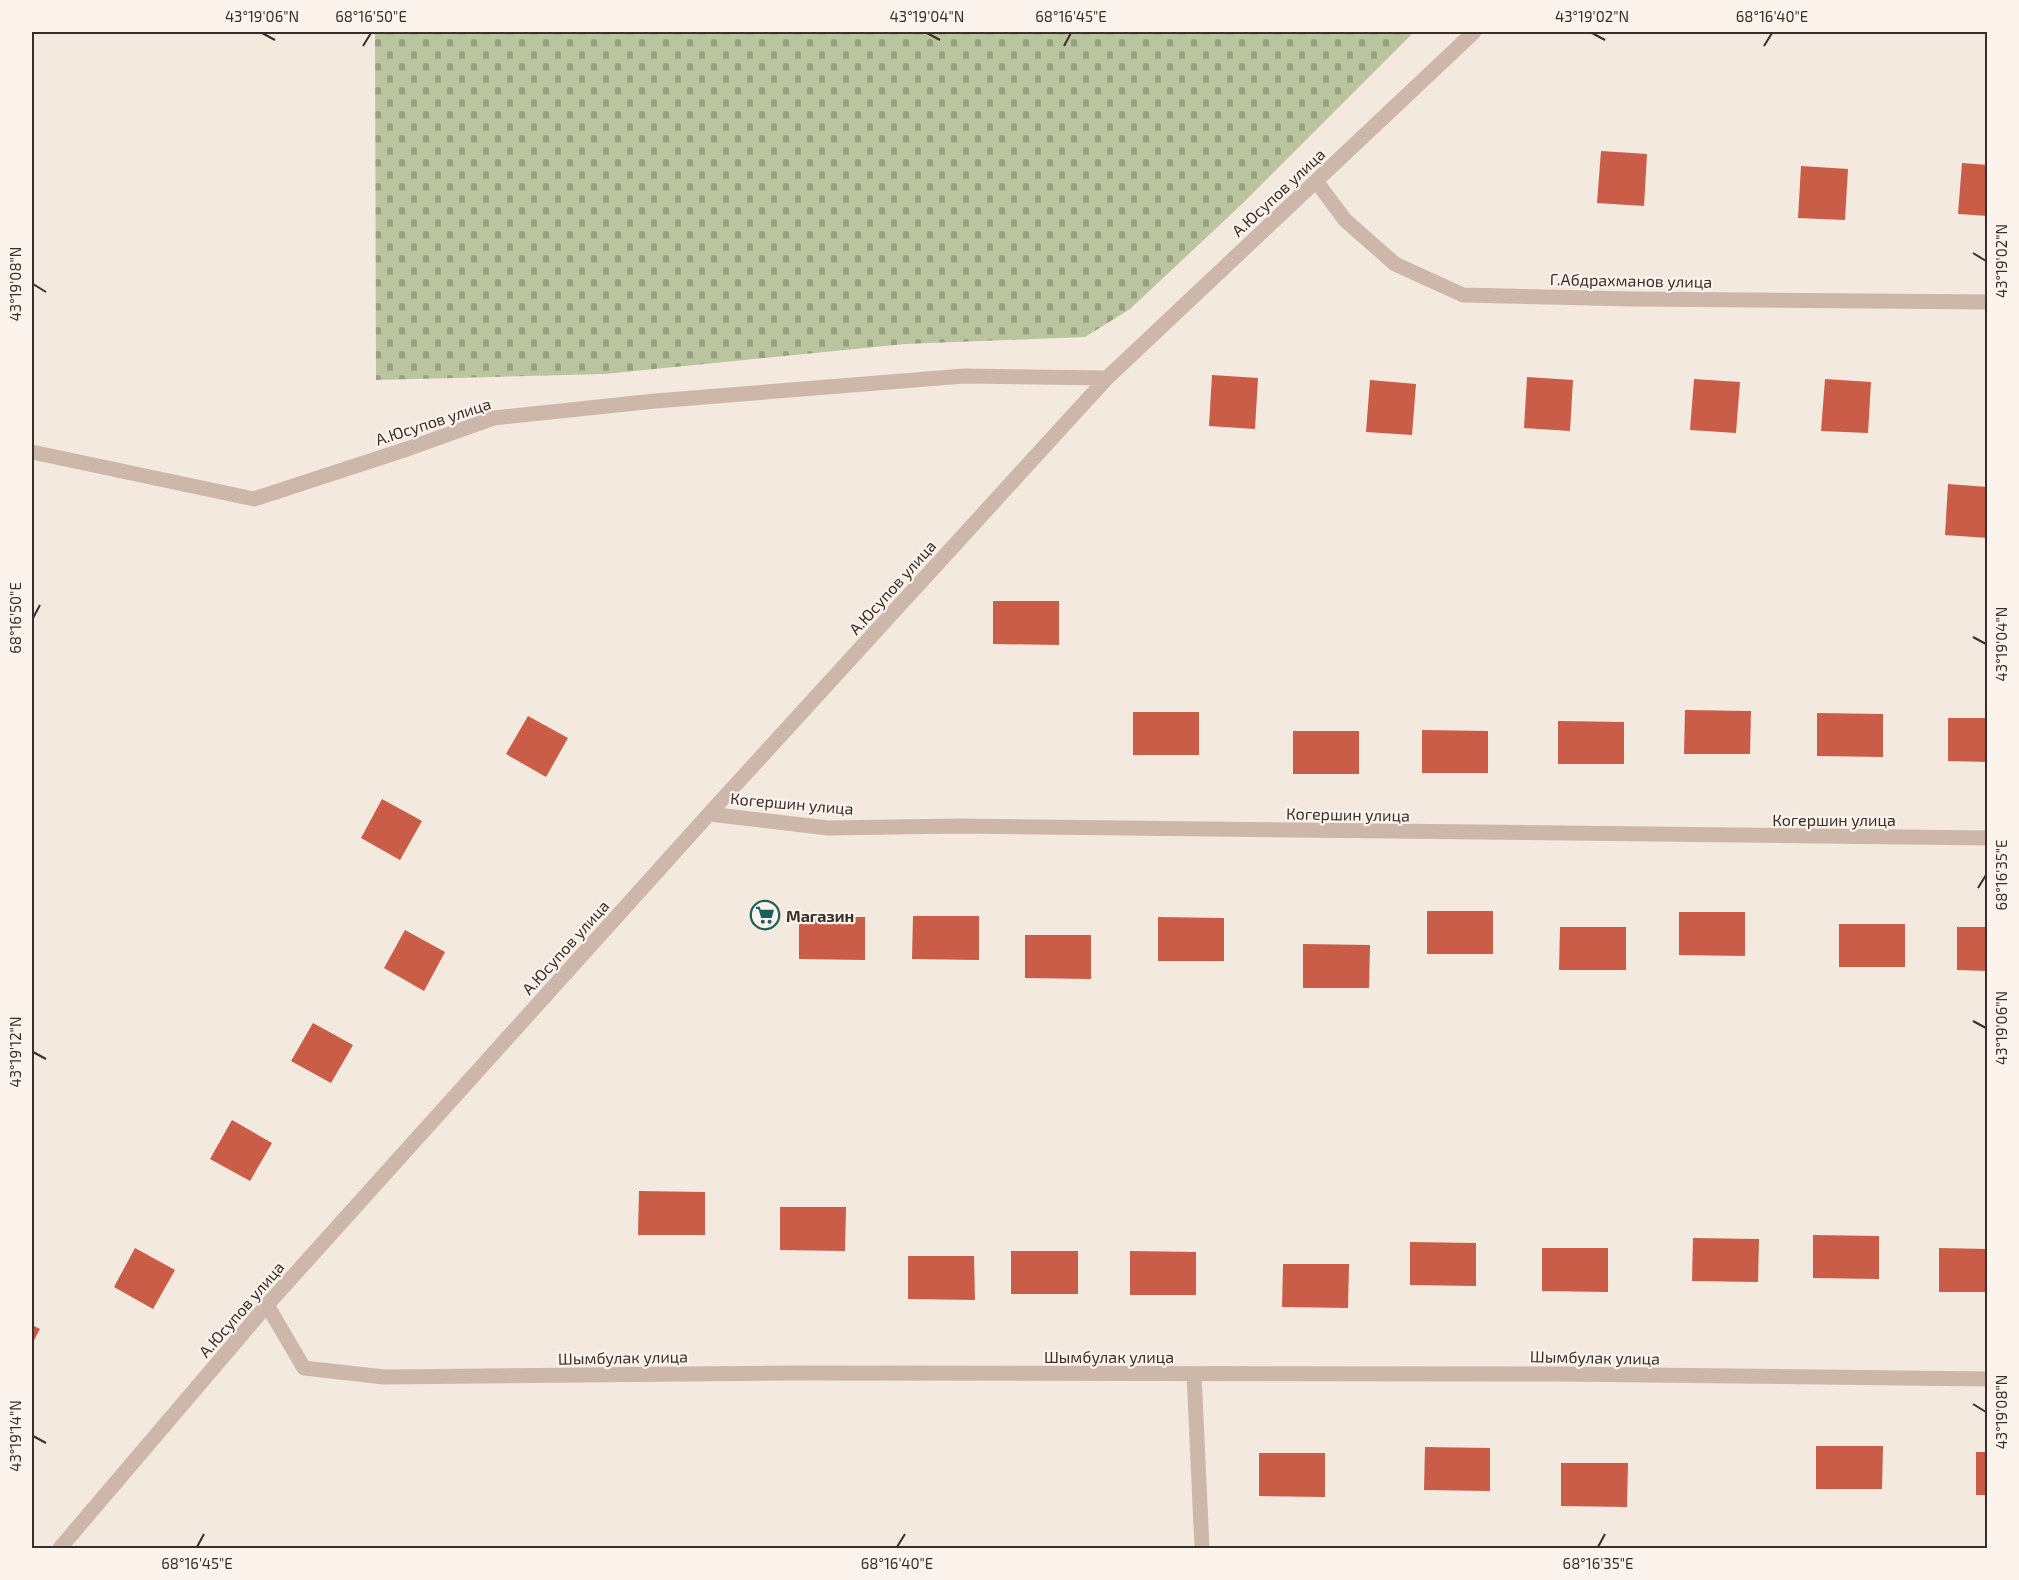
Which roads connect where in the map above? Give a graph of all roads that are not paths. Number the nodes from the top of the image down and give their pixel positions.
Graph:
1 (1474, 32) edge
2 (1316, 182) junction
3 (1988, 303) edge
4 (1107, 378) junction
5 (32, 452) edge
6 (710, 814) junction
7 (1988, 838) edge
8 (267, 1305) junction
9 (1194, 1374) junction
10 (1988, 1379) edge
11 (60, 1548) edge
12 (1202, 1548) edge

1 - 2 street, А.Юсупов улица
2 - 3 street, Г.Абдрахманов улица
2 - 4 street, А.Юсупов улица
4 - 5 street, А.Юсупов улица
4 - 6 street, А.Юсупов улица
6 - 7 street, Когершин улица
6 - 8 street, А.Юсупов улица
8 - 9 street, Шымбулак улица
8 - 11 street, А.Юсупов улица
9 - 10 street, Шымбулак улица
9 - 12 street

